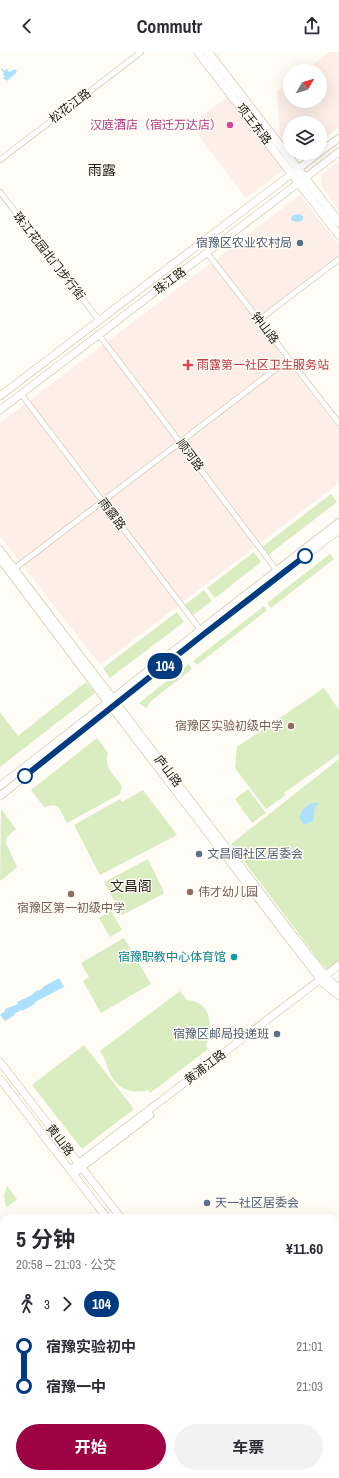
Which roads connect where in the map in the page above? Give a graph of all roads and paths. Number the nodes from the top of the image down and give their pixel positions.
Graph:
1 (137, 52) edge
2 (141, 52) edge
3 (198, 52) edge
4 (208, 52) edge
5 (339, 138) edge
6 (327, 147) edge
7 (339, 152) edge
8 (0, 156) edge
9 (0, 160) edge
10 (311, 160) edge
11 (295, 172) junction
12 (302, 181) junction
13 (0, 192) edge
14 (339, 222) edge
15 (339, 235) edge
16 (206, 253) junction
17 (339, 258) edge
18 (99, 320) junction
19 (259, 320) junction
20 (99, 335) junction
21 (290, 359) junction
22 (21, 394) junction
23 (0, 396) edge
24 (0, 410) edge
25 (339, 423) edge
26 (180, 442) junction
27 (103, 502) junction
28 (339, 522) edge
29 (339, 530) edge
30 (0, 550) edge
31 (0, 559) edge
32 (14, 569) junction
33 (278, 573) junction
34 (202, 632) junction
35 (112, 703) junction
36 (0, 786) edge
37 (0, 796) edge
38 (339, 965) edge
39 (339, 971) edge
40 (324, 979) junction
41 (339, 988) edge
42 (339, 996) edge
43 (0, 1062) edge
44 (0, 1079) edge
45 (80, 1165) junction
46 (72, 1172) junction
47 (104, 1214) edge
48 (118, 1214) edge

1 - 8 street, 松花江路
2 - 9 street, 松花江路
3 - 11 main road, 项王东路
4 - 11 main road, 项王东路
5 - 6 street, 珠江路
7 - 12 street, 珠江路
10 - 11 street, 珠江路
11 - 12 main road, 项王东路
11 - 18 street, 珠江路
12 - 14 main road, 项王东路
12 - 15 main road, 项王东路
12 - 16 street, 珠江路
13 - 18 street, 珠江花园北门步行街
16 - 19 street, 钟山路
16 - 20 street, 珠江路
17 - 19 street
18 - 23 street, 珠江路
19 - 21 street, 钟山路
20 - 22 street, 珠江路
20 - 26 street, 顺河路
21 - 25 street, 钟山路
21 - 26 street
22 - 24 street, 珠江路
22 - 27 street, 雨露路
26 - 27 street
26 - 33 street, 顺河路
27 - 32 street
27 - 34 street, 雨露路
28 - 33 street
29 - 33 street
30 - 32 street, 庐山路
31 - 35 street, 庐山路
32 - 35 street, 庐山路
33 - 34 street
34 - 35 street
35 - 36 street
35 - 37 street
35 - 40 street, 庐山路
38 - 40 street, 黄浦江路
39 - 40 street, 黄浦江路
40 - 41 street, 庐山路
40 - 42 street, 庐山路
40 - 45 street, 黄浦江路
43 - 45 street, 黄山路
44 - 46 street, 黄山路
45 - 46 street, 黄浦江路
45 - 48 street, 黄山路
46 - 47 street, 黄山路

